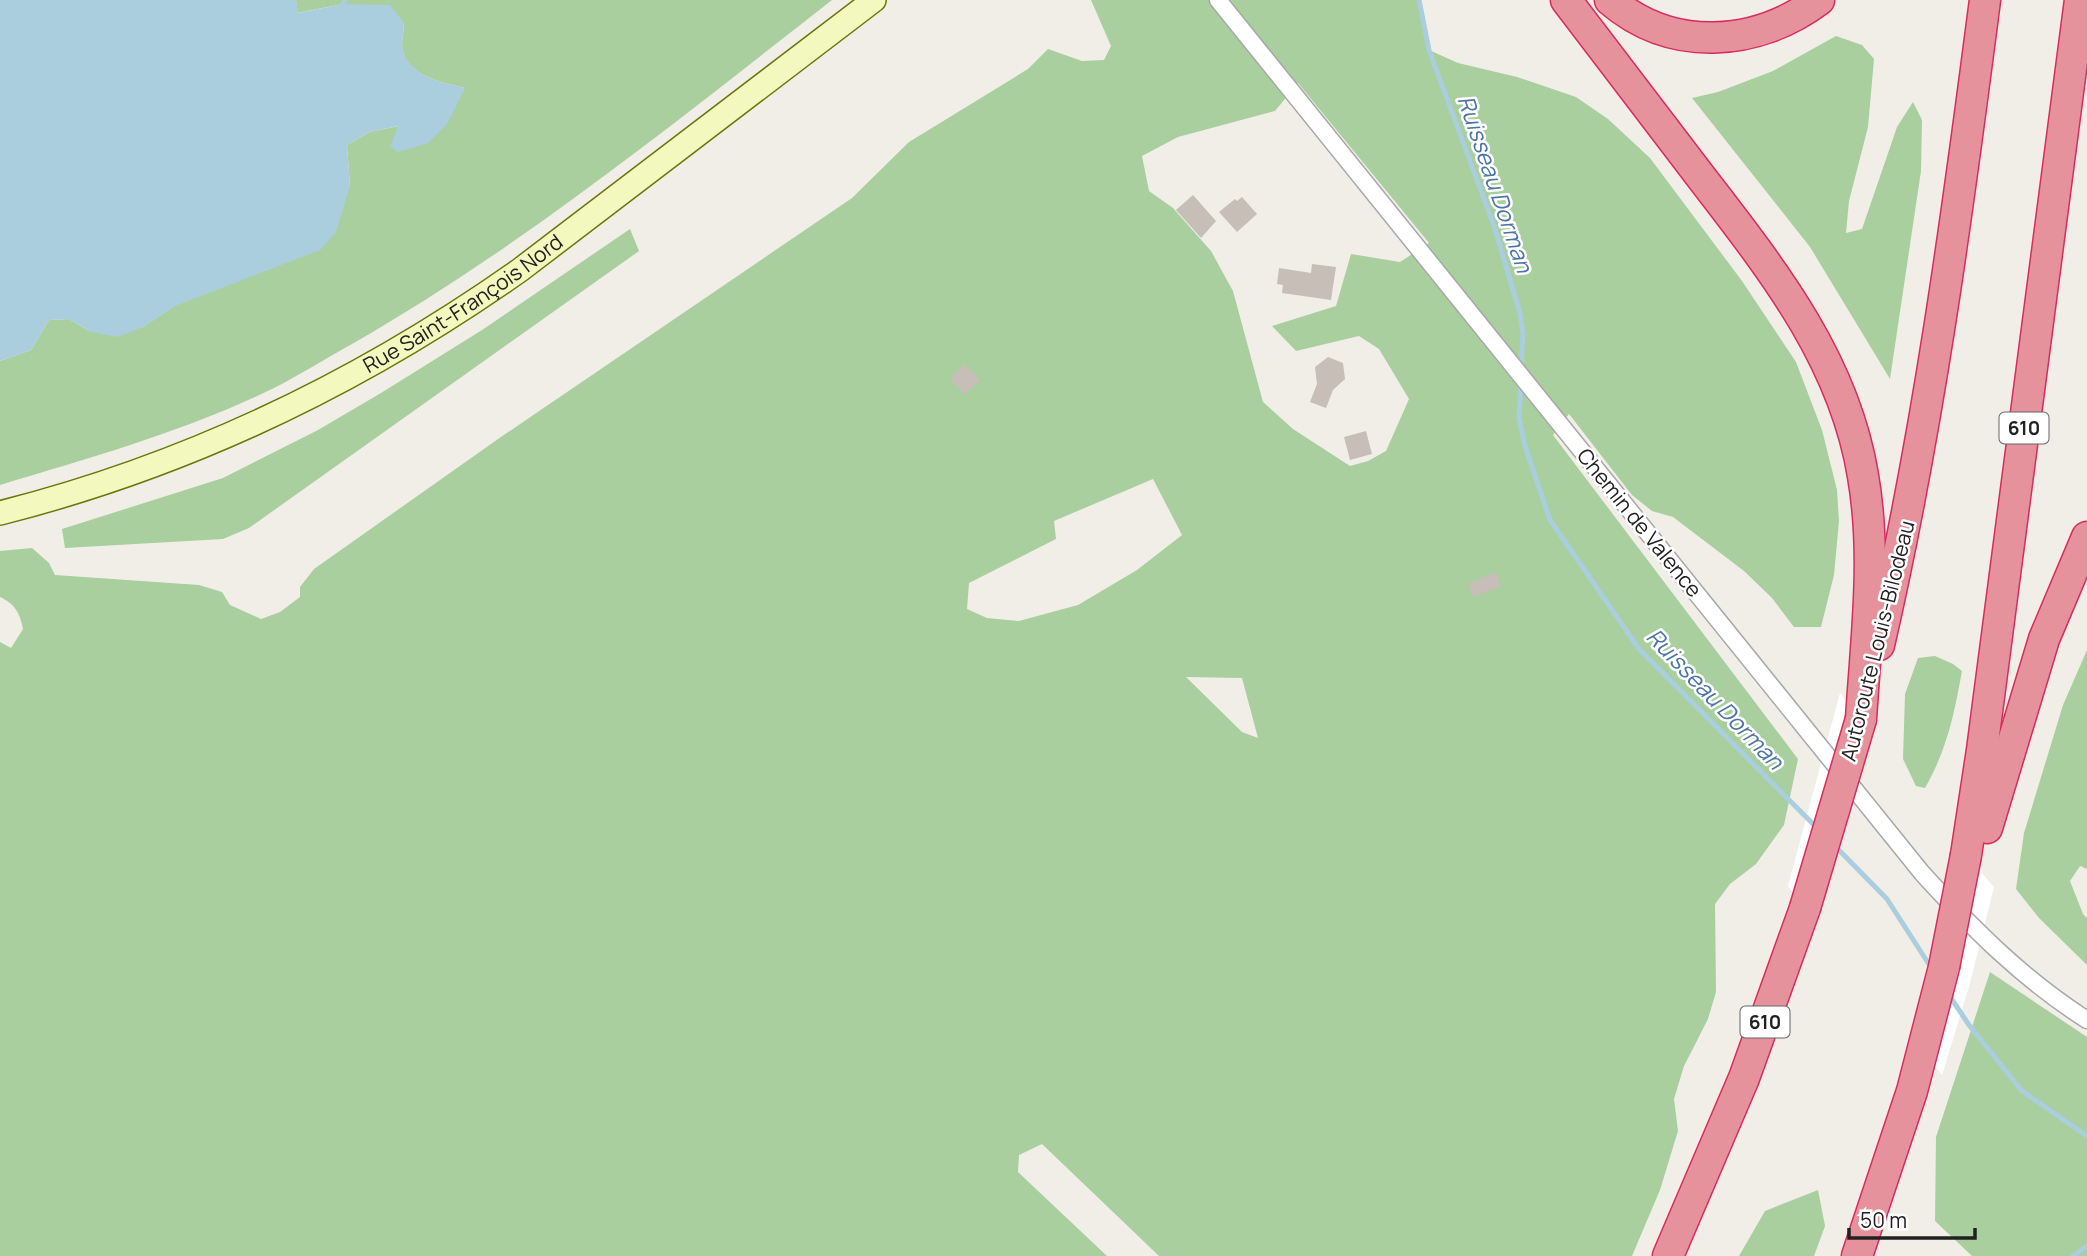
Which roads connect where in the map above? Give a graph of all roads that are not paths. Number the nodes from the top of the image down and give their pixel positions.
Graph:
1 (874, 0) edge
2 (1218, 0) edge
3 (1566, 0) edge
4 (1610, 0) edge
5 (1819, 0) edge
6 (1984, 0) edge
7 (2080, 0) edge
8 (0, 513) edge
9 (2087, 537) edge
10 (1861, 719) junction
11 (1971, 860) junction
12 (2087, 1020) edge
13 (1668, 1256) edge
14 (1857, 1256) edge

1 - 8 street, Rue Saint-François Nord
2 - 12 street, Chemin de Valence
3 - 10 highway
4 - 5 highway
6 - 10 highway, Autoroute Louis-Bilodeau / 610
7 - 11 highway, 610
9 - 11 highway
10 - 13 highway, Autoroute Louis-Bilodeau / 610, bridge
11 - 14 highway, 610, bridge

